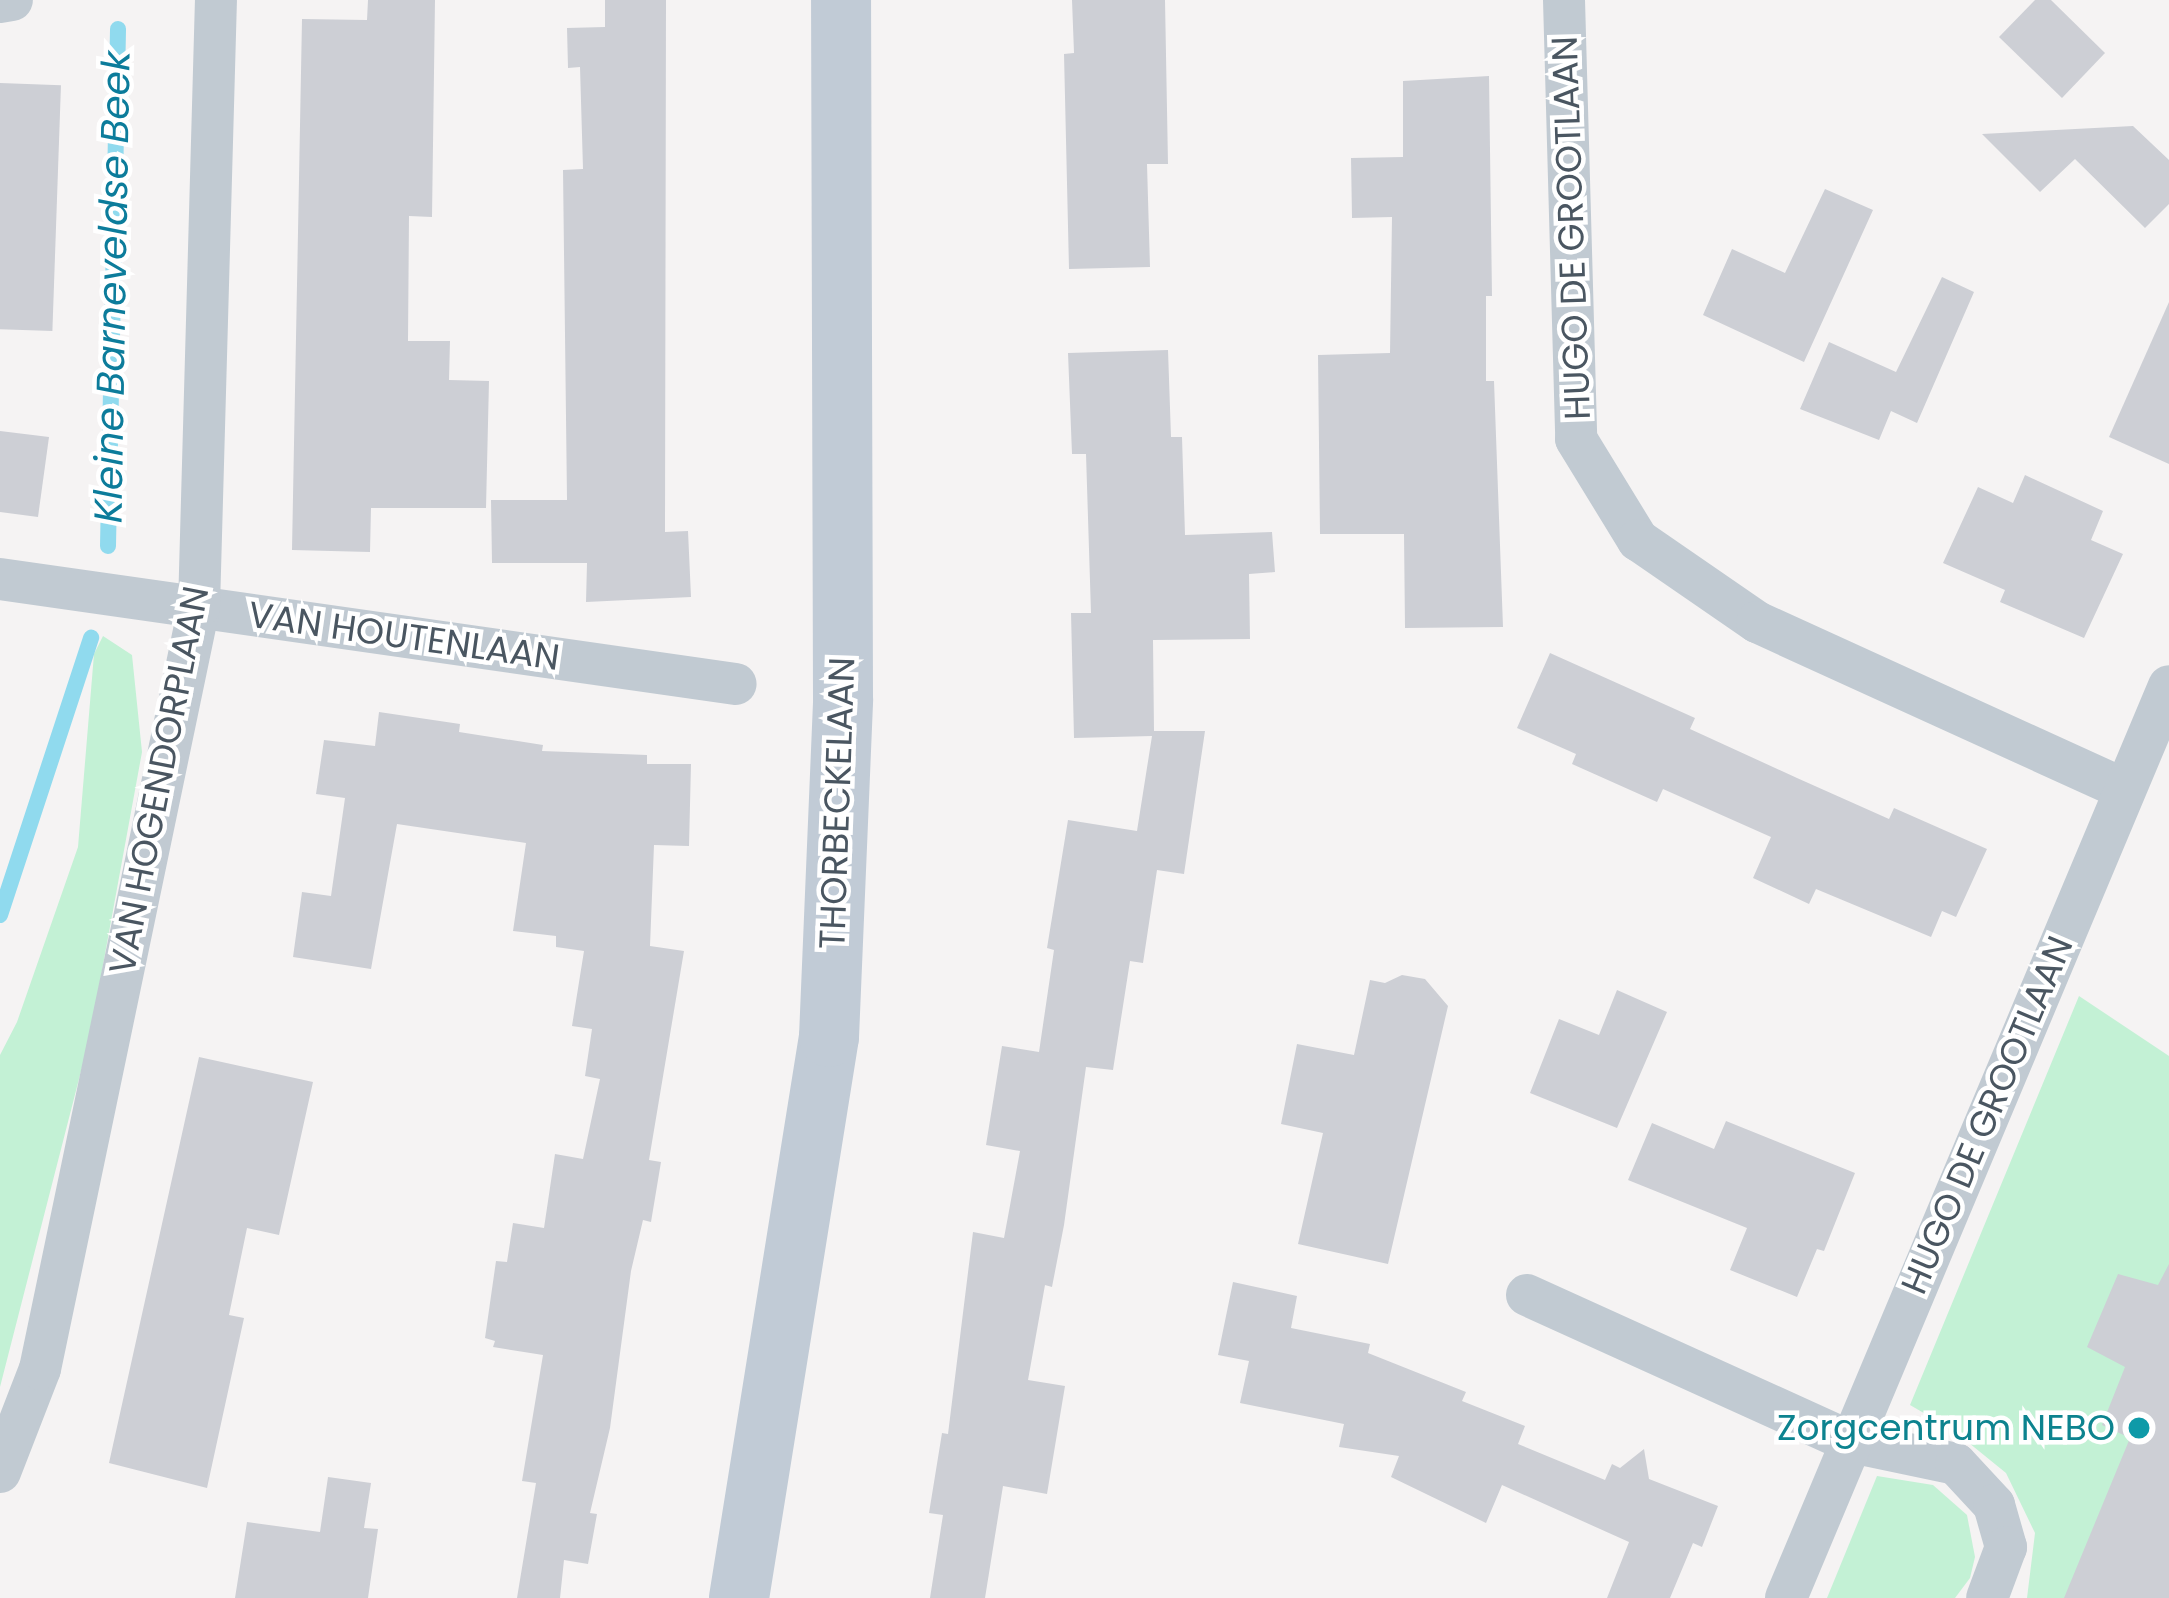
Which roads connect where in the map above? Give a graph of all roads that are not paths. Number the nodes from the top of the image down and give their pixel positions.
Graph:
1 (12, 0) edge
2 (216, 0) edge
3 (841, 0) edge
4 (1564, 0) edge
5 (0, 2) edge
6 (0, 579) edge
7 (199, 607) junction
8 (736, 684) dead end
9 (2169, 686) edge
10 (2123, 789) junction
11 (1527, 1295) dead end
12 (1851, 1442) junction
13 (0, 1472) edge
14 (739, 1598) edge
15 (1786, 1598) edge
16 (1987, 1598) edge

1 - 5 street
2 - 7 street, VAN HOGENDORPLAAN
3 - 14 main road, THORBECKELAAN
4 - 10 street, HUGO DE GROOTLAAN
6 - 7 street, VAN HOUTENLAAN
7 - 8 street, VAN HOUTENLAAN
7 - 13 street, VAN HOGENDORPLAAN
9 - 10 street, HUGO DE GROOTLAAN
10 - 12 street, HUGO DE GROOTLAAN
11 - 12 street
12 - 15 street, HUGO DE GROOTLAAN
12 - 16 street

